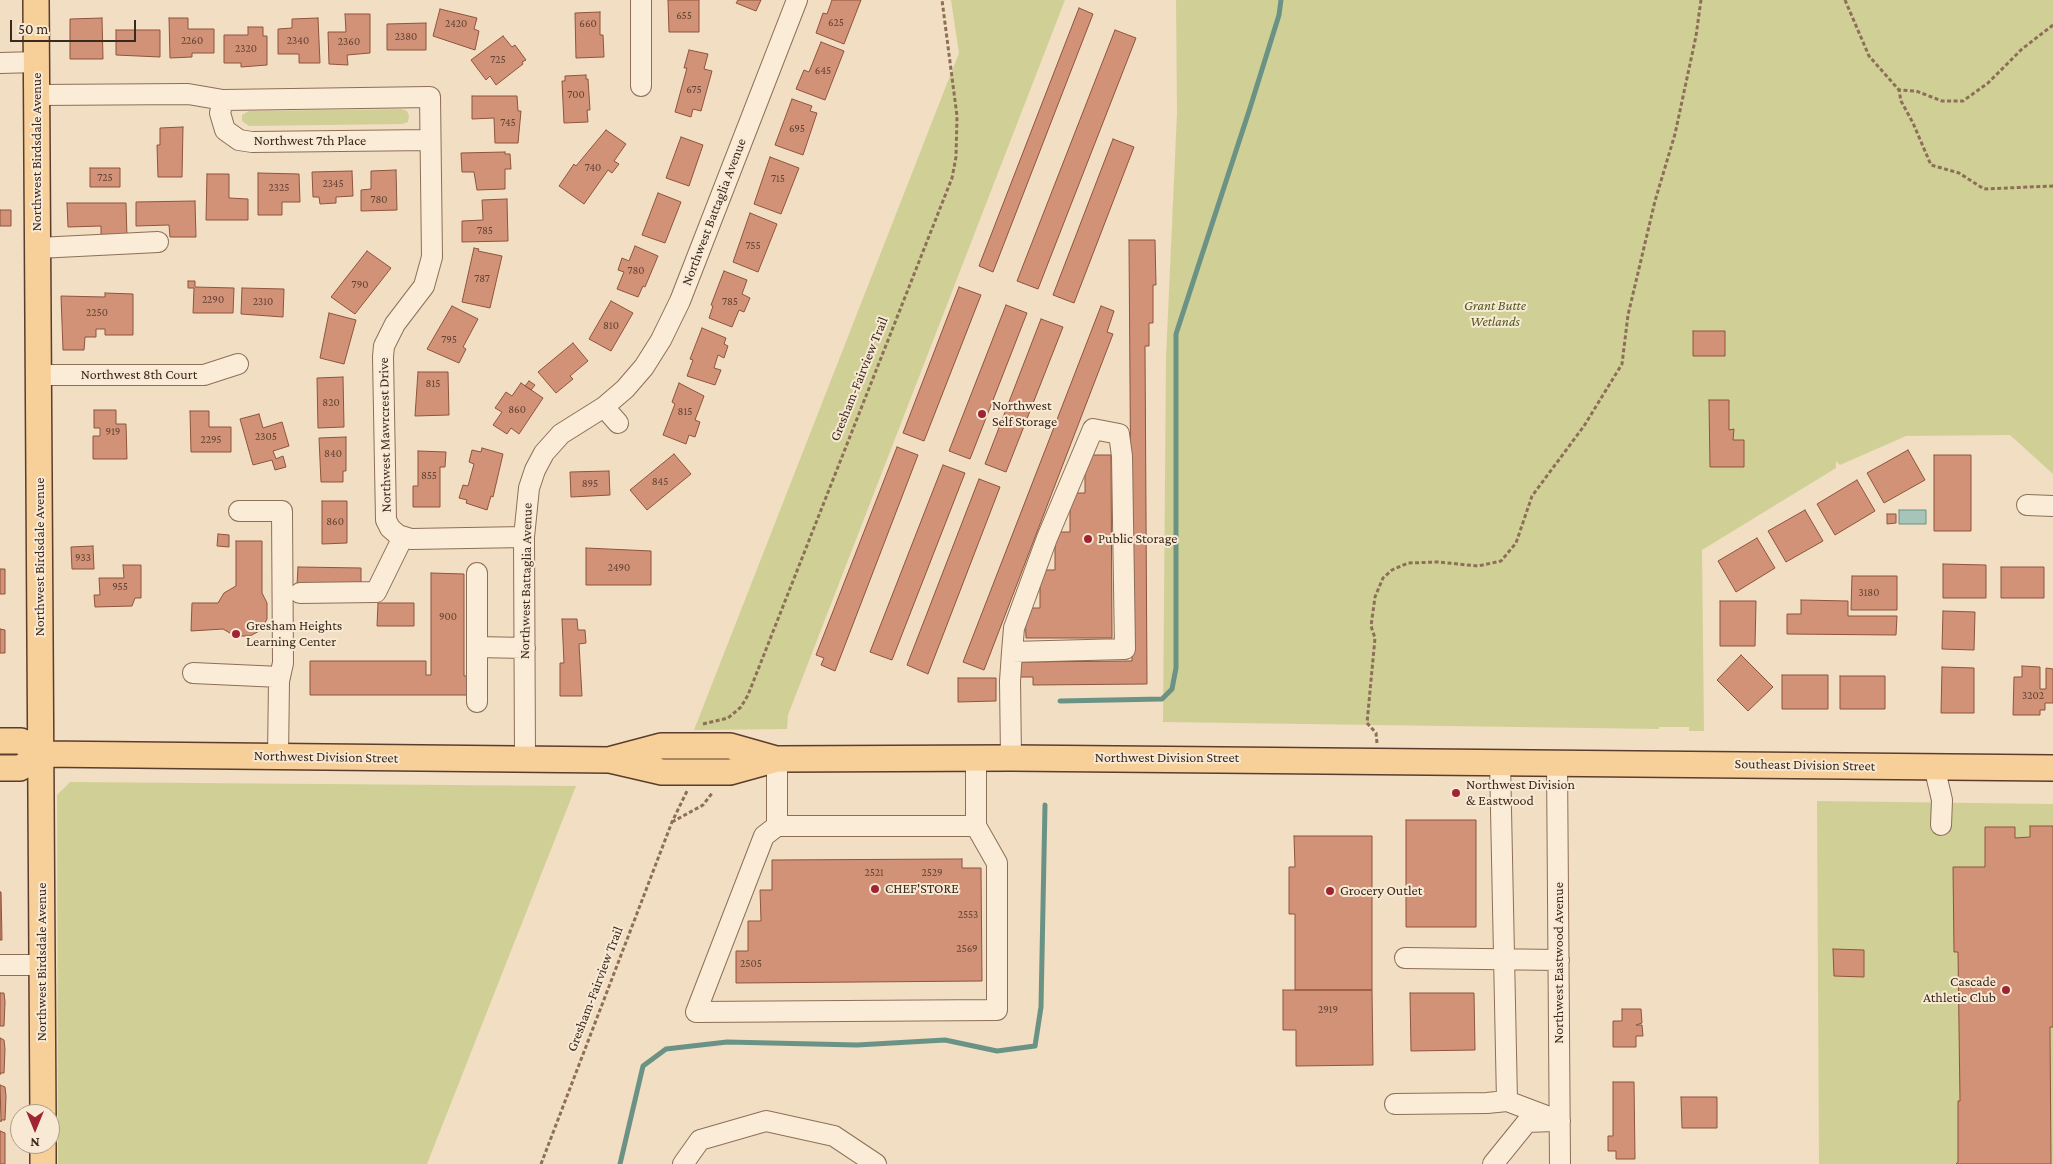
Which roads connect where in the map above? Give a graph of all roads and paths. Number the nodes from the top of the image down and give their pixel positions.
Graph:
1 (36, 0) edge
2 (641, 0) edge
3 (797, 0) edge
4 (942, 0) edge
5 (1701, 0) edge
6 (1845, 0) edge
7 (2053, 25) edge
8 (37, 62) junction
9 (0, 63) edge
10 (641, 86) dead end
11 (1899, 90) junction
12 (37, 95) junction
13 (223, 100) junction
14 (429, 140) junction
15 (2053, 186) edge
16 (158, 242) dead end
17 (38, 248) junction
18 (238, 364) dead end
19 (39, 375) junction
20 (604, 407) junction
21 (618, 423) dead end
22 (2027, 505) dead end
23 (2053, 506) edge
24 (239, 511) dead end
25 (403, 537) junction
26 (524, 537) junction
27 (477, 573) dead end
28 (300, 593) dead end
29 (477, 648) junction
30 (525, 648) junction
31 (1012, 652) junction
32 (192, 673) dead end
33 (280, 676) junction
34 (477, 702) dead end
35 (701, 733) dead end
36 (0, 742) edge
37 (42, 754) junction
38 (278, 756) junction
39 (976, 758) junction
40 (1011, 758) junction
41 (525, 759) junction
42 (777, 759) junction
43 (610, 760) junction
44 (1378, 760) junction
45 (1500, 761) junction
46 (1558, 762) junction
47 (1934, 766) junction
48 (0, 768) edge
49 (2053, 768) edge
50 (730, 772) junction
51 (690, 785) dead end
52 (672, 822) junction
53 (1941, 825) dead end
54 (777, 826) junction
55 (976, 826) junction
56 (1405, 958) dead end
57 (1504, 959) junction
58 (1559, 960) junction
59 (42, 965) junction
60 (0, 966) edge
61 (1506, 1100) junction
62 (43, 1104) edge
63 (1395, 1104) dead end
64 (1560, 1121) junction
65 (541, 1164) edge
66 (683, 1164) edge
67 (876, 1164) edge
68 (1493, 1164) edge
69 (1560, 1164) edge

1 - 8 main road, Northwest Birdsdale Avenue
2 - 10 street
3 - 20 street, Northwest Battaglia Avenue
4 - 35 path, Gresham-Fairview Trail
5 - 44 path
6 - 11 path
7 - 11 path
8 - 9 street
8 - 12 main road, Northwest Birdsdale Avenue
11 - 15 path
12 - 13 street
12 - 17 main road, Northwest Birdsdale Avenue
13 - 14 street, Northwest 7th Place
13 - 14 street, Northwest Mawrcrest Drive
14 - 25 street, Northwest Mawrcrest Drive
16 - 17 street
17 - 19 main road, Northwest Birdsdale Avenue
18 - 19 street, Northwest 8th Court
19 - 37 main road, Northwest Birdsdale Avenue
20 - 21 street
20 - 26 street, Northwest Battaglia Avenue
22 - 23 street
24 - 33 street
25 - 26 street
25 - 28 street
26 - 30 street, Northwest Battaglia Avenue
27 - 29 street
29 - 30 street
29 - 34 street
30 - 41 street, Northwest Battaglia Avenue
31 - 31 street
31 - 40 street
32 - 33 street
33 - 38 street
36 - 37 main road
37 - 38 main road, Northwest Division Street
37 - 48 main road
37 - 59 main road, Northwest Birdsdale Avenue
38 - 41 main road, Northwest Division Street
39 - 40 main road, Northwest Division Street
39 - 42 main road, Northwest Division Street
39 - 55 street
40 - 44 main road, Northwest Division Street
41 - 43 main road, Northwest Division Street
42 - 43 main road, Northwest Division Street
42 - 50 main road, Northwest Division Street
42 - 54 street
43 - 50 main road, Northwest Division Street
44 - 45 main road, Northwest Division Street
45 - 46 main road, Northwest Division Street
45 - 57 street
46 - 47 main road, Southeast Division Street
46 - 58 street, Northwest Eastwood Avenue
47 - 49 main road, Southeast Division Street
47 - 53 street
50 - 52 path
51 - 52 path, Gresham-Fairview Trail
52 - 65 path, Gresham-Fairview Trail
54 - 55 street
54 - 55 street
56 - 57 street
57 - 58 street
57 - 61 street
58 - 64 street, Northwest Eastwood Avenue
59 - 60 street
59 - 62 main road, Northwest Birdsdale Avenue
61 - 63 street
61 - 64 street
64 - 68 street
64 - 69 street, Northwest Eastwood Avenue
66 - 67 street

